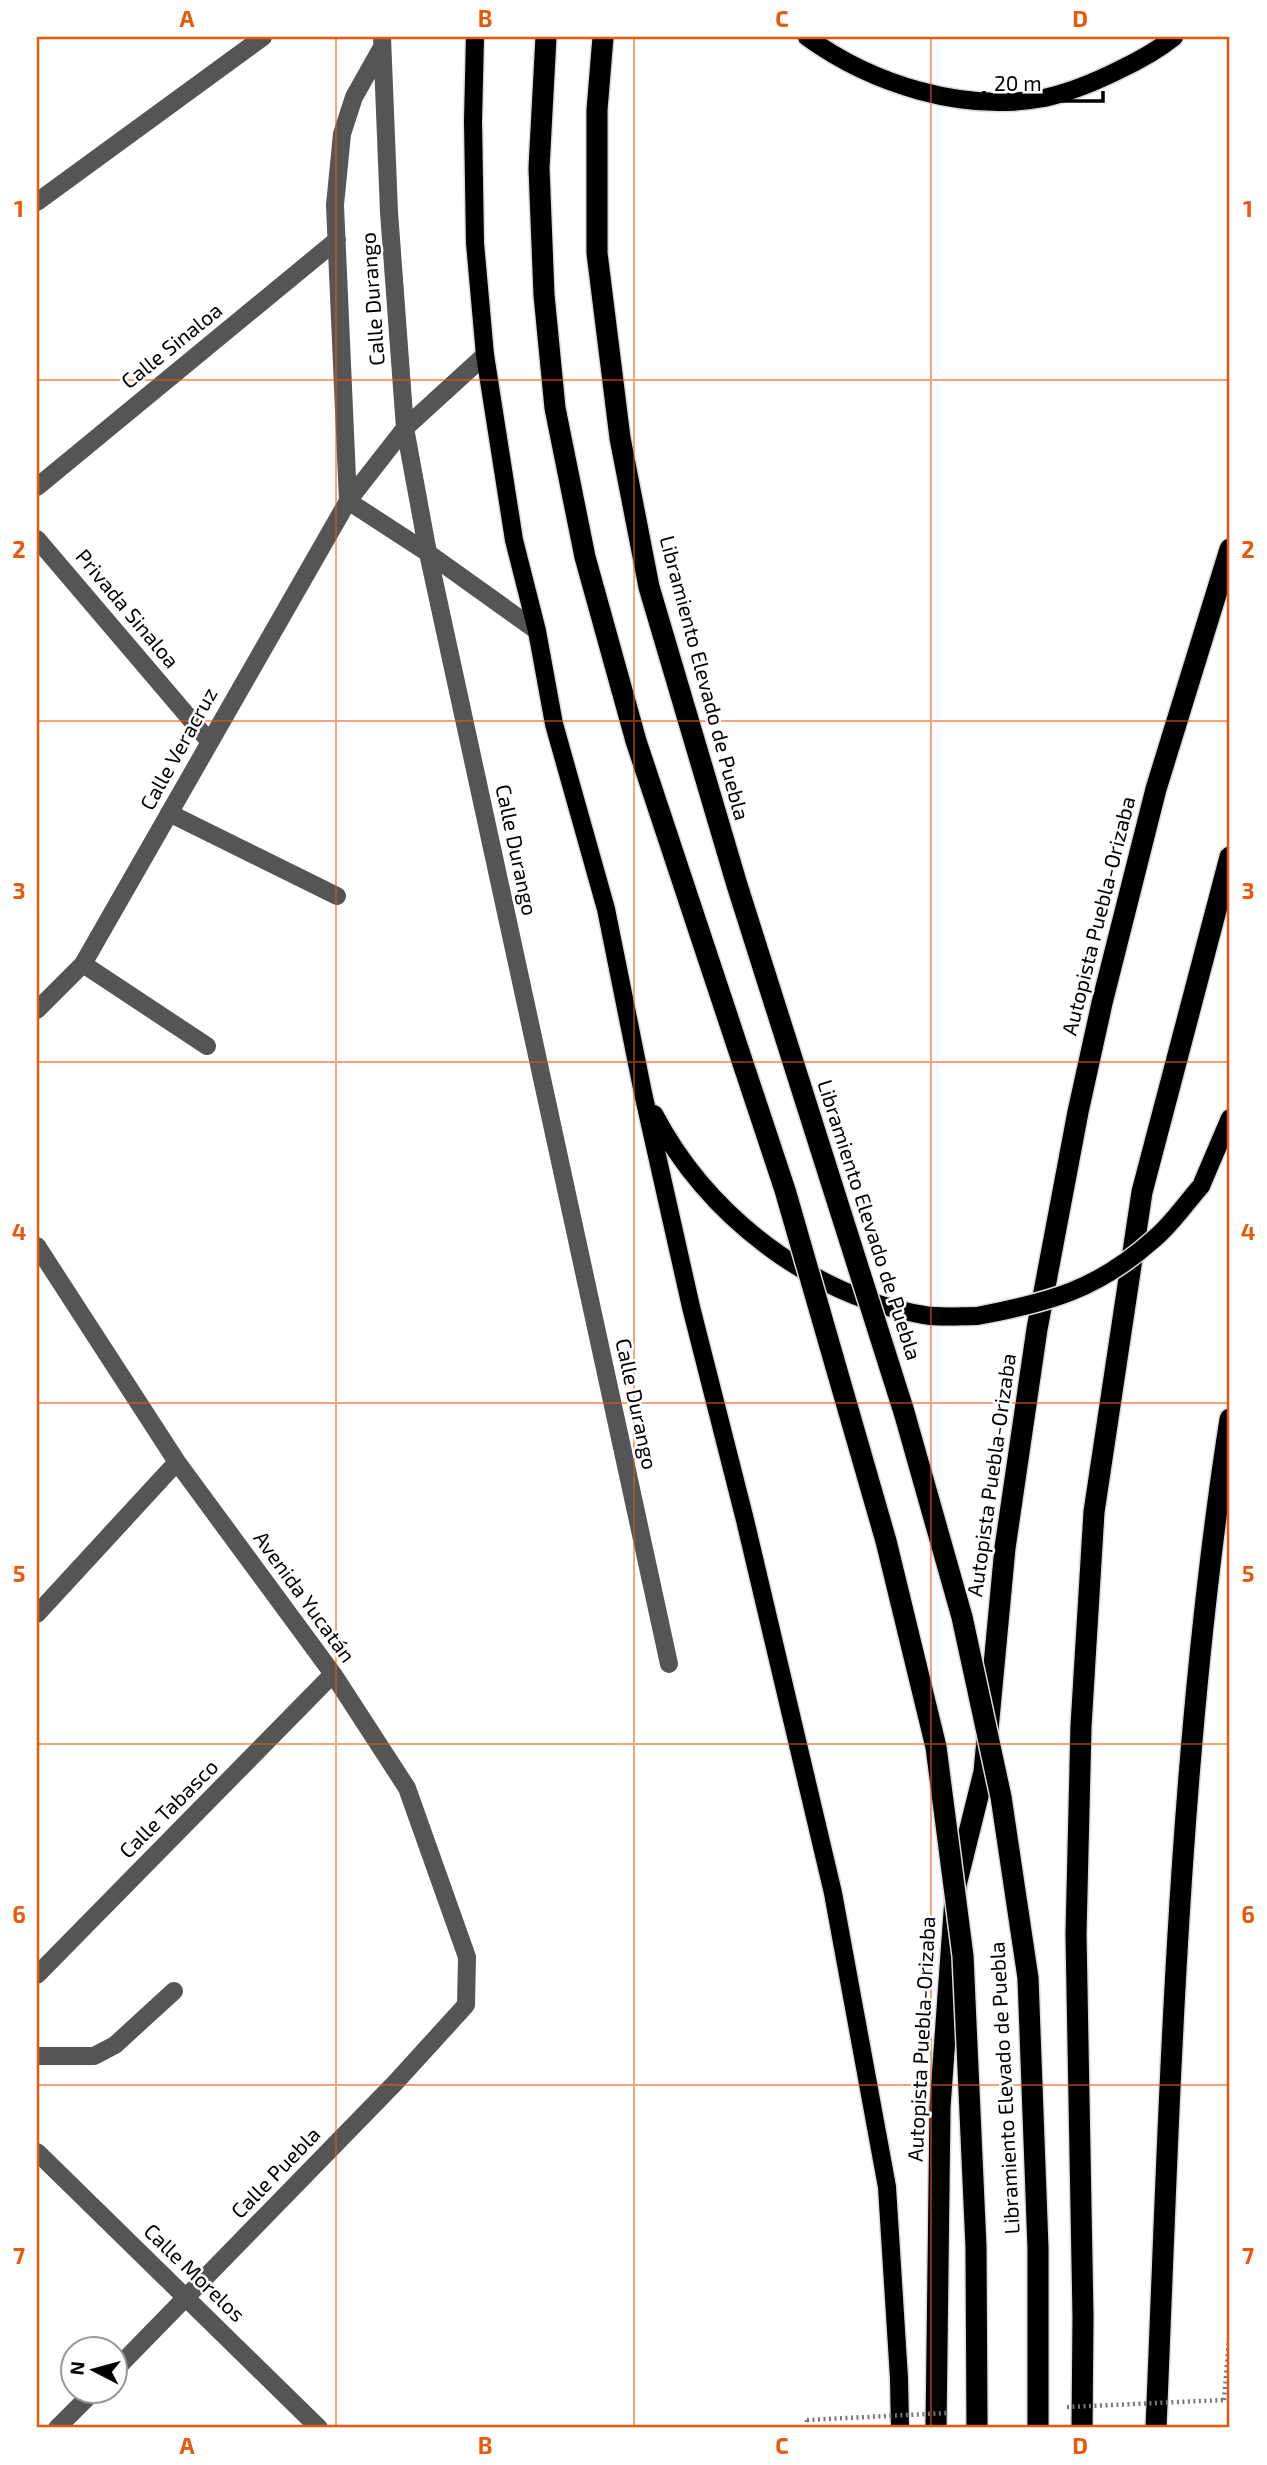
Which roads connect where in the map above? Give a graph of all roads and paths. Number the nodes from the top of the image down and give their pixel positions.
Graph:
1 (263, 37) edge
2 (474, 37) edge
3 (546, 37) edge
4 (603, 37) edge
5 (807, 37) edge
6 (1174, 37) edge
7 (381, 43) edge
8 (37, 202) edge
9 (337, 240) junction
10 (485, 355) junction
11 (405, 428) junction
12 (37, 487) edge
13 (348, 501) junction
14 (37, 539) edge
15 (1230, 549) edge
16 (428, 554) junction
17 (537, 631) junction
18 (209, 741) junction
19 (169, 813) junction
20 (1230, 857) edge
21 (337, 897) dead end
22 (83, 964) junction
23 (37, 1010) edge
24 (207, 1046) dead end
25 (643, 1093) junction
26 (1230, 1118) edge
27 (37, 1246) edge
28 (1230, 1419) edge
29 (177, 1462) junction
30 (37, 1614) edge
31 (669, 1664) dead end
32 (333, 1674) junction
33 (37, 1975) edge
34 (174, 1991) dead end
35 (466, 2006) joint
36 (37, 2056) edge
37 (37, 2152) edge
38 (187, 2297) junction
39 (1230, 2329) edge
40 (130, 2355) edge
41 (1224, 2399) dead end
42 (79, 2406) edge
43 (807, 2420) dead end
44 (57, 2428) edge
45 (319, 2428) edge
46 (807, 2428) edge
47 (900, 2428) edge
48 (936, 2428) edge
49 (977, 2428) edge
50 (1038, 2428) edge
51 (1082, 2428) edge
52 (1156, 2428) edge

1 - 8 street
2 - 10 main road
3 - 49 highway, Libramiento Elevado de Puebla, bridge
4 - 50 highway, Libramiento Elevado de Puebla, bridge
5 - 6 main road
7 - 9 street
7 - 11 street, Calle Durango
9 - 12 street, Calle Sinaloa
9 - 13 street
10 - 11 street, Calle Veracruz
10 - 17 main road
11 - 13 street, Calle Veracruz
11 - 16 street, Calle Durango
13 - 16 street
13 - 18 street, Calle Veracruz
14 - 18 street, Privada Sinaloa
15 - 48 highway, Autopista Puebla-Orizaba
16 - 17 street
16 - 31 street, Calle Durango
17 - 25 main road
18 - 19 street, Calle Veracruz
19 - 21 street
19 - 22 street, Calle Veracruz
20 - 51 highway
22 - 23 street, Calle Veracruz
22 - 24 street
25 - 26 main road, bridge
25 - 47 main road
27 - 29 street, Avenida Yucatán
28 - 52 highway
29 - 30 street
29 - 32 street, Avenida Yucatán
32 - 33 street, Calle Tabasco
32 - 35 street, Avenida Yucatán
34 - 36 street
35 - 38 street, Calle Puebla
37 - 38 street, Calle Morelos
38 - 40 street, Calle Puebla
38 - 45 street, Calle Morelos
39 - 41 path
42 - 44 street
43 - 46 path

